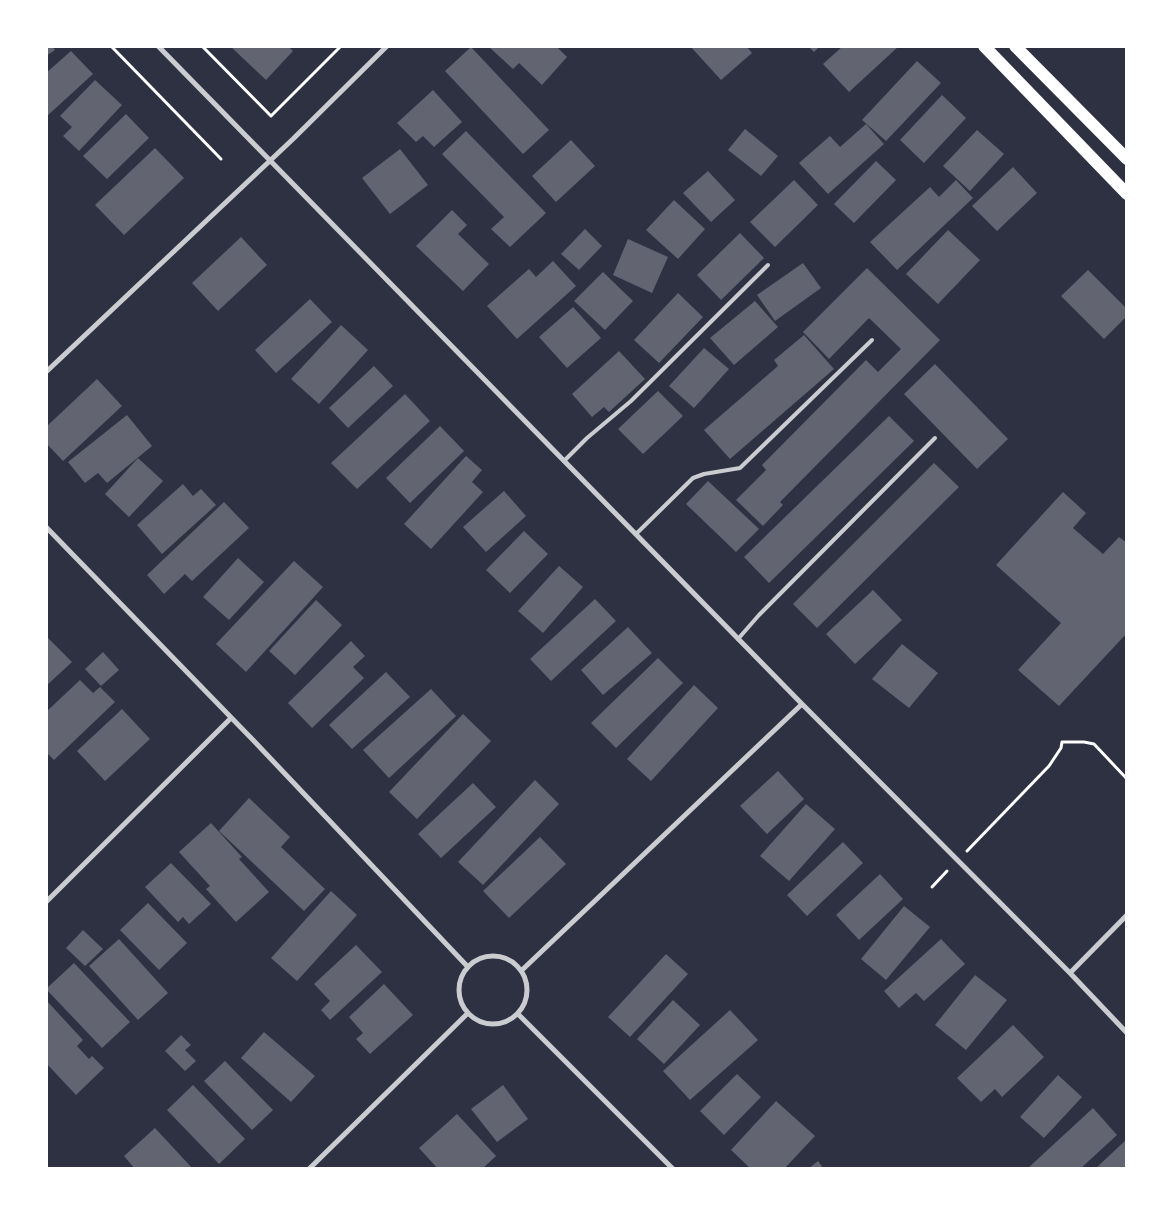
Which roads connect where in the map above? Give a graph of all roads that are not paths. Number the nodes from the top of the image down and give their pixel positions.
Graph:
1 (158, 46) edge
2 (387, 46) edge
3 (984, 46) edge
4 (1015, 46) edge
5 (1127, 159) edge
6 (270, 160) junction
7 (1127, 194) edge
8 (768, 265) dead end
9 (872, 340) dead end
10 (46, 372) edge
11 (935, 438) dead end
12 (564, 461) junction
13 (46, 528) edge
14 (636, 534) junction
15 (738, 639) junction
16 (802, 704) junction
17 (231, 718) junction
18 (46, 902) edge
19 (1127, 915) edge
20 (468, 967) junction
21 (521, 971) junction
22 (1070, 973) junction
23 (468, 1013) junction
24 (518, 1014) junction
25 (1127, 1033) edge
26 (309, 1169) edge
27 (674, 1169) edge

1 - 6 street
2 - 6 street
3 - 7 main road
4 - 5 main road
6 - 10 street
6 - 12 street
8 - 12 lane
9 - 14 lane
11 - 15 lane
12 - 14 street
13 - 17 street
14 - 15 street
15 - 16 street
16 - 21 street
16 - 22 street
17 - 18 street
17 - 20 street
19 - 22 street
20 - 21 street
20 - 23 street
21 - 24 street
22 - 25 street
23 - 24 street
23 - 26 street
24 - 27 street

